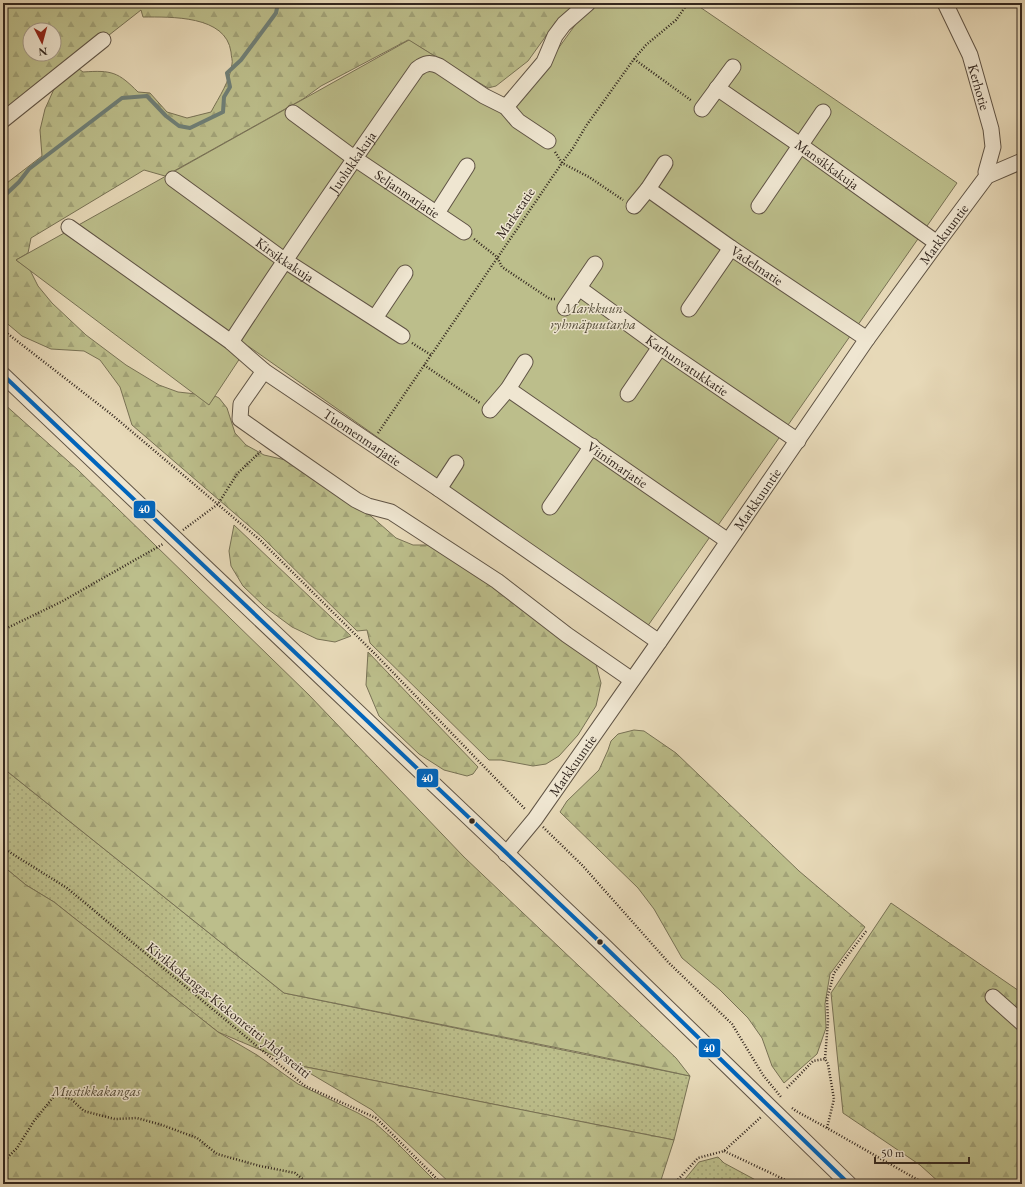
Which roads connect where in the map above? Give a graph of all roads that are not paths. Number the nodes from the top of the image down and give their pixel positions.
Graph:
1 (588, 3) edge
2 (945, 3) edge
3 (103, 40) dead end
4 (733, 67) dead end
5 (717, 88) junction
6 (506, 107) junction
7 (702, 109) road end
8 (823, 112) dead end
9 (293, 113) dead end
10 (3, 120) edge
11 (548, 141) dead end
12 (800, 145) junction
13 (354, 158) junction
14 (1022, 161) edge
15 (664, 163) dead end
16 (467, 166) dead end
17 (987, 176) junction
18 (173, 179) dead end
19 (648, 189) junction
20 (634, 206) road end
21 (759, 206) dead end
22 (437, 213) junction
23 (69, 227) dead end
24 (464, 232) road end
25 (936, 243) junction
26 (731, 248) junction
27 (284, 260) junction
28 (595, 264) dead end
29 (405, 273) dead end
30 (689, 309) dead end
31 (375, 318) junction
32 (402, 336) road end
33 (867, 339) junction
34 (231, 342) junction
35 (660, 347) junction
36 (525, 362) dead end
37 (264, 371) junction
38 (3, 375) edge
39 (508, 389) junction
40 (628, 394) dead end
41 (490, 410) road end
42 (798, 440) junction
43 (592, 446) junction
44 (456, 463) dead end
45 (439, 489) junction
46 (550, 507) dead end
47 (728, 541) junction
48 (658, 642) junction
49 (632, 680) junction
50 (506, 854) junction
51 (993, 997) dead end
52 (1022, 1023) edge
53 (849, 1184) edge

1 - 6 street
2 - 17 street, Kerhotie
3 - 10 street
4 - 5 street
5 - 7 street
5 - 12 street, Mansikkakuja
6 - 11 street, Juolukkakuja
6 - 13 street, Juolukkakuja
8 - 12 street
9 - 13 street, Seljanmarjatie
12 - 21 street
12 - 25 street, Mansikkakuja
13 - 22 street, Seljanmarjatie
13 - 27 street, Juolukkakuja
14 - 17 street, Markkuuntie
15 - 19 street
16 - 22 street
17 - 25 street, Markkuuntie
18 - 27 street, Kirsikkakuja
19 - 20 street
19 - 26 street, Vadelmatie
22 - 24 street, Seljanmarjatie
23 - 34 street, Tuomenmarjatie
25 - 33 street, Markkuuntie
26 - 30 street
26 - 33 street, Vadelmatie
27 - 31 street, Kirsikkakuja
27 - 34 street, Juolukkakuja
28 - 35 street, Karhunvatukkatie
29 - 31 street
31 - 32 street, Kirsikkakuja
33 - 42 street, Markkuuntie
34 - 37 street, Tuomenmarjatie
35 - 40 street
35 - 42 street, Karhunvatukkatie
36 - 39 street
37 - 45 street, Tuomenmarjatie
37 - 49 street
38 - 50 street
39 - 41 street
39 - 43 street, Viinimarjatie
42 - 47 street, Markkuuntie
43 - 46 street
43 - 47 street, Viinimarjatie
44 - 45 street
45 - 48 street, Tuomenmarjatie
47 - 48 street, Markkuuntie
48 - 49 street, Markkuuntie
49 - 50 street, Markkuuntie
50 - 53 street
51 - 52 street

